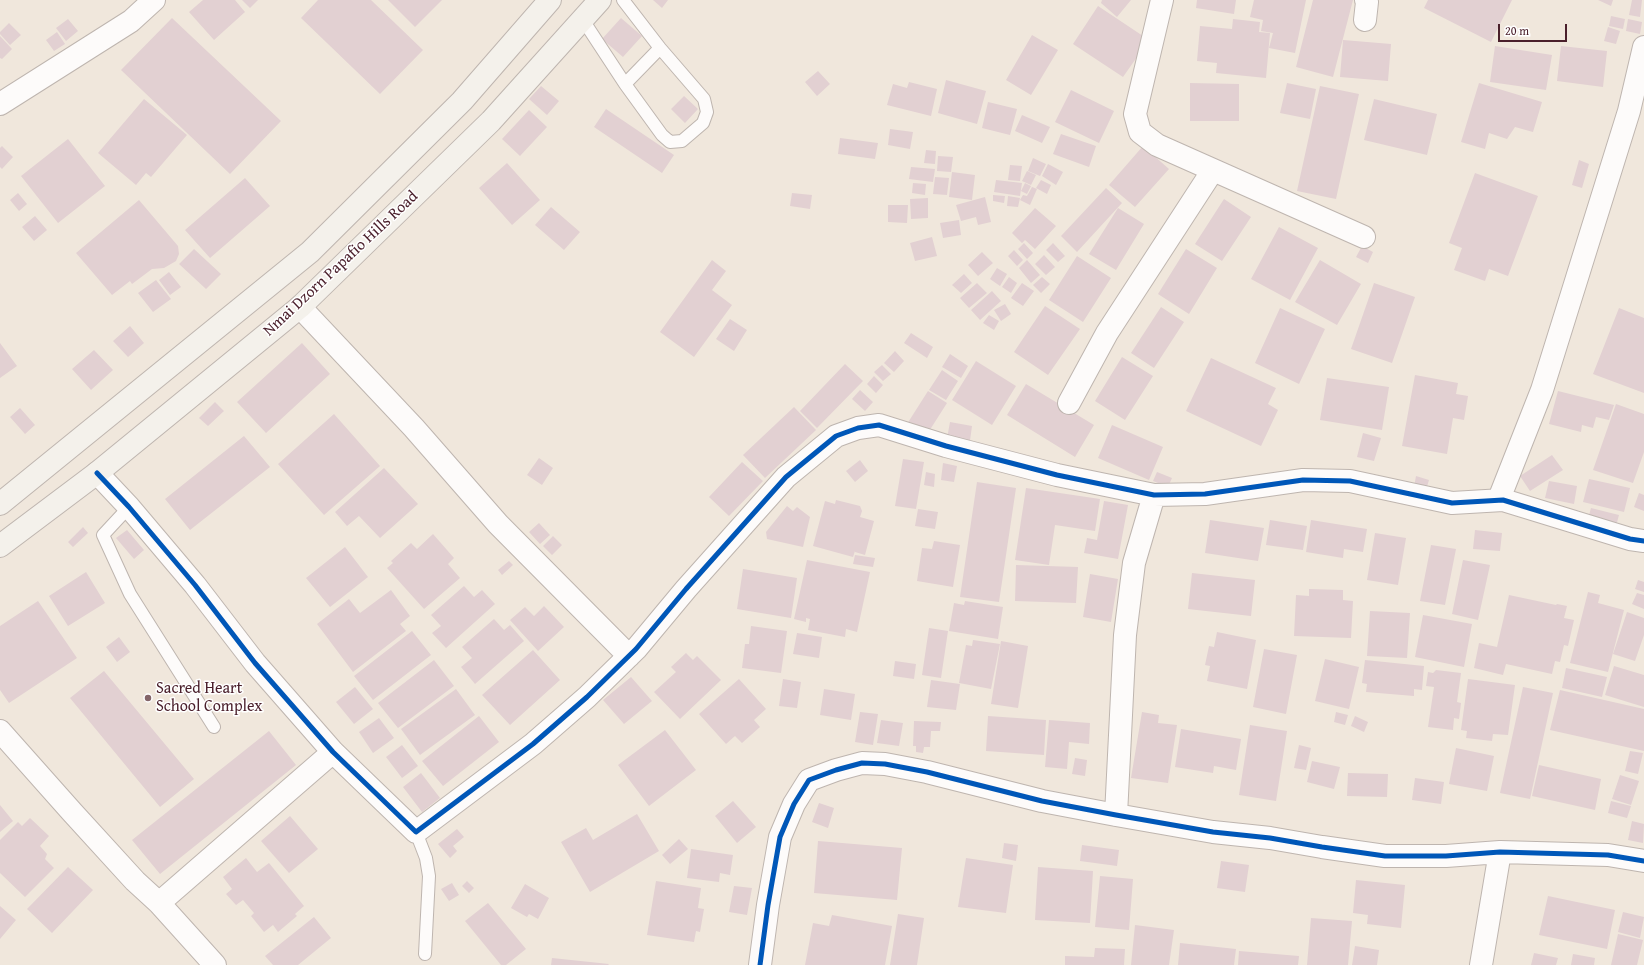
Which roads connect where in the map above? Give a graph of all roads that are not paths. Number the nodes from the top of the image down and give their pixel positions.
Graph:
1 (154, 0) edge
2 (550, 0) edge
3 (600, 0) edge
4 (623, 0) edge
5 (1162, 0) edge
6 (583, 20) junction
7 (1644, 47) edge
8 (660, 48) junction
9 (625, 84) junction
10 (0, 104) edge
11 (1213, 170) junction
12 (1364, 237) dead end
13 (300, 307) junction
14 (1069, 403) dead end
15 (97, 472) junction
16 (1154, 495) junction
17 (1499, 499) junction
18 (0, 504) edge
19 (130, 506) junction
20 (1644, 541) edge
21 (0, 546) edge
22 (629, 656) junction
23 (214, 727) dead end
24 (0, 731) edge
25 (333, 752) junction
26 (1116, 815) junction
27 (416, 832) junction
28 (1500, 852) junction
29 (1644, 861) edge
30 (160, 903) junction
31 (425, 954) dead end
32 (215, 965) edge
33 (760, 965) edge
34 (1481, 965) edge

1 - 10 street
2 - 18 street, Nmai Dzorn Papafio Hills Road
3 - 6 street, Nmai Dzorn Papafio Hills Road
4 - 8 lane
5 - 11 street
6 - 9 lane
6 - 13 street, Nmai Dzorn Papafio Hills Road
7 - 17 street
8 - 9 lane
8 - 9 lane
11 - 12 street
11 - 14 street
13 - 15 street, Nmai Dzorn Papafio Hills Road
13 - 22 street
15 - 19 street
15 - 21 street, Nmai Dzorn Papafio Hills Road
16 - 17 street
16 - 22 street
16 - 26 street
17 - 20 street
19 - 23 lane
19 - 25 street
22 - 27 street
24 - 30 street
25 - 27 street
25 - 30 street
26 - 28 street
26 - 33 street
27 - 31 lane
28 - 29 street
28 - 34 street
30 - 32 street

